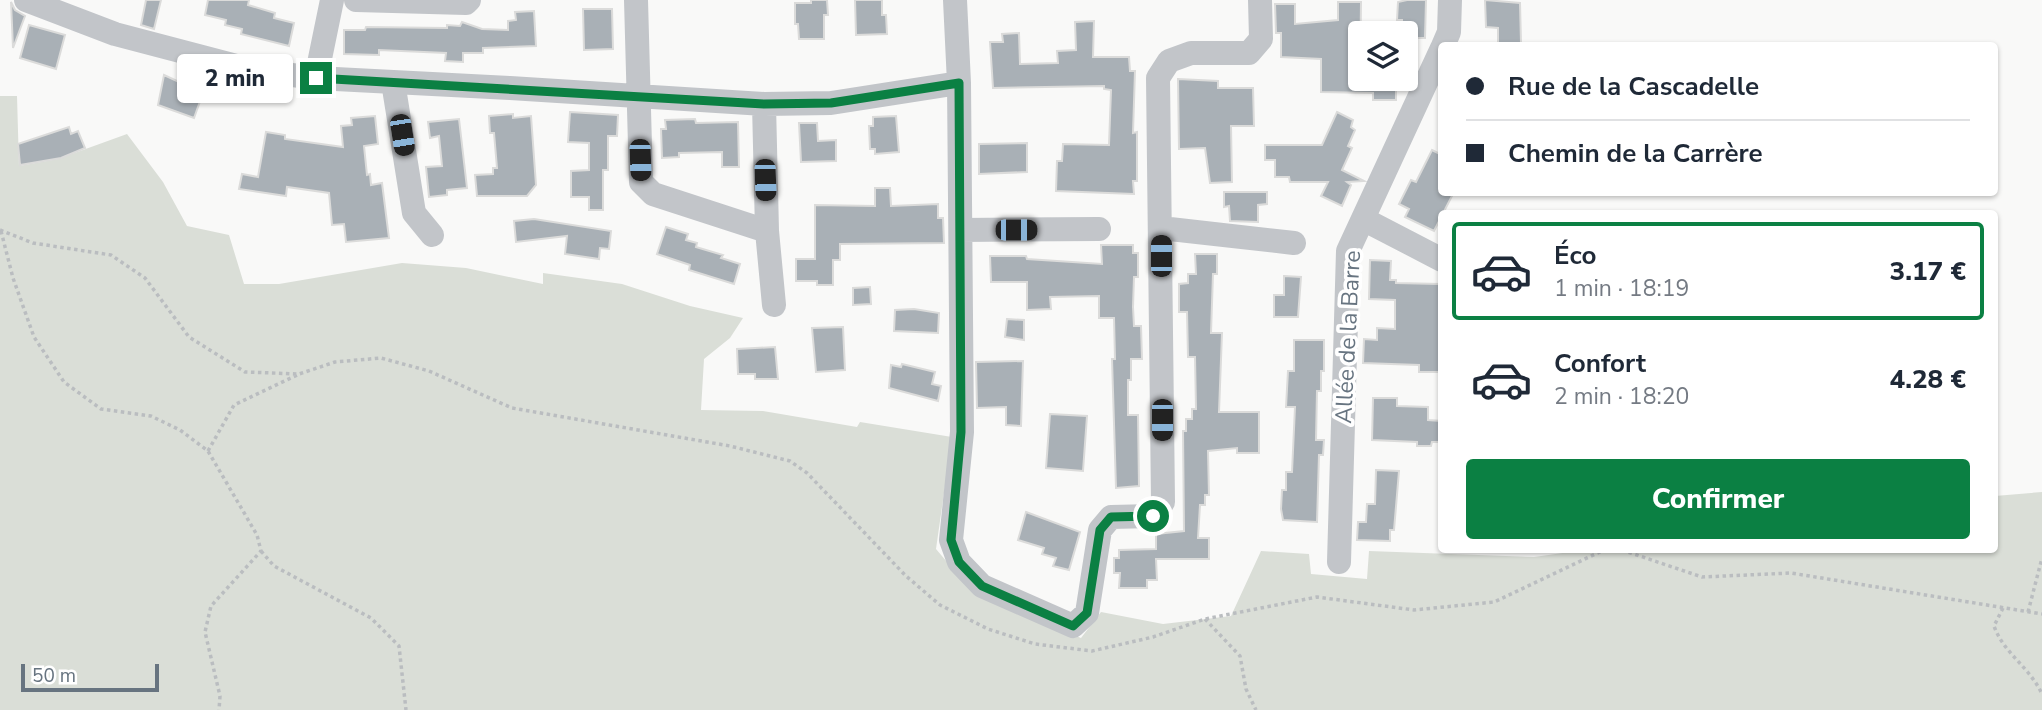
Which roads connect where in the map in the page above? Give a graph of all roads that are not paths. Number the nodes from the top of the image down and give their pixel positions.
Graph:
1 (26, 0) edge
2 (332, 0) edge
3 (356, 0) edge
4 (469, 0) edge
5 (636, 0) edge
6 (955, 0) edge
7 (1260, 0) edge
8 (1450, 0) edge
9 (1445, 42) edge
10 (1438, 58) edge
11 (316, 78) junction
12 (393, 82) junction
13 (959, 83) junction
14 (638, 96) junction
15 (764, 104) junction
16 (1363, 219) junction
17 (1161, 228) junction
18 (1099, 229) dead end
19 (961, 230) junction
20 (767, 231) junction
21 (432, 235) dead end
22 (1294, 243) dead end
23 (1438, 258) edge
24 (774, 305) dead end
25 (1339, 562) dead end

1 - 11 street
2 - 11 street
3 - 4 street
5 - 14 street
6 - 13 street
7 - 17 street
8 - 9 street, Allée de la Barre
10 - 16 street, Allée de la Barre
11 - 12 street
12 - 14 street
12 - 21 street
13 - 15 street
13 - 19 street
14 - 15 street
14 - 20 street
15 - 20 street
16 - 23 street
16 - 25 street, Allée de la Barre
17 - 19 street
17 - 22 street
18 - 19 street
20 - 24 street

